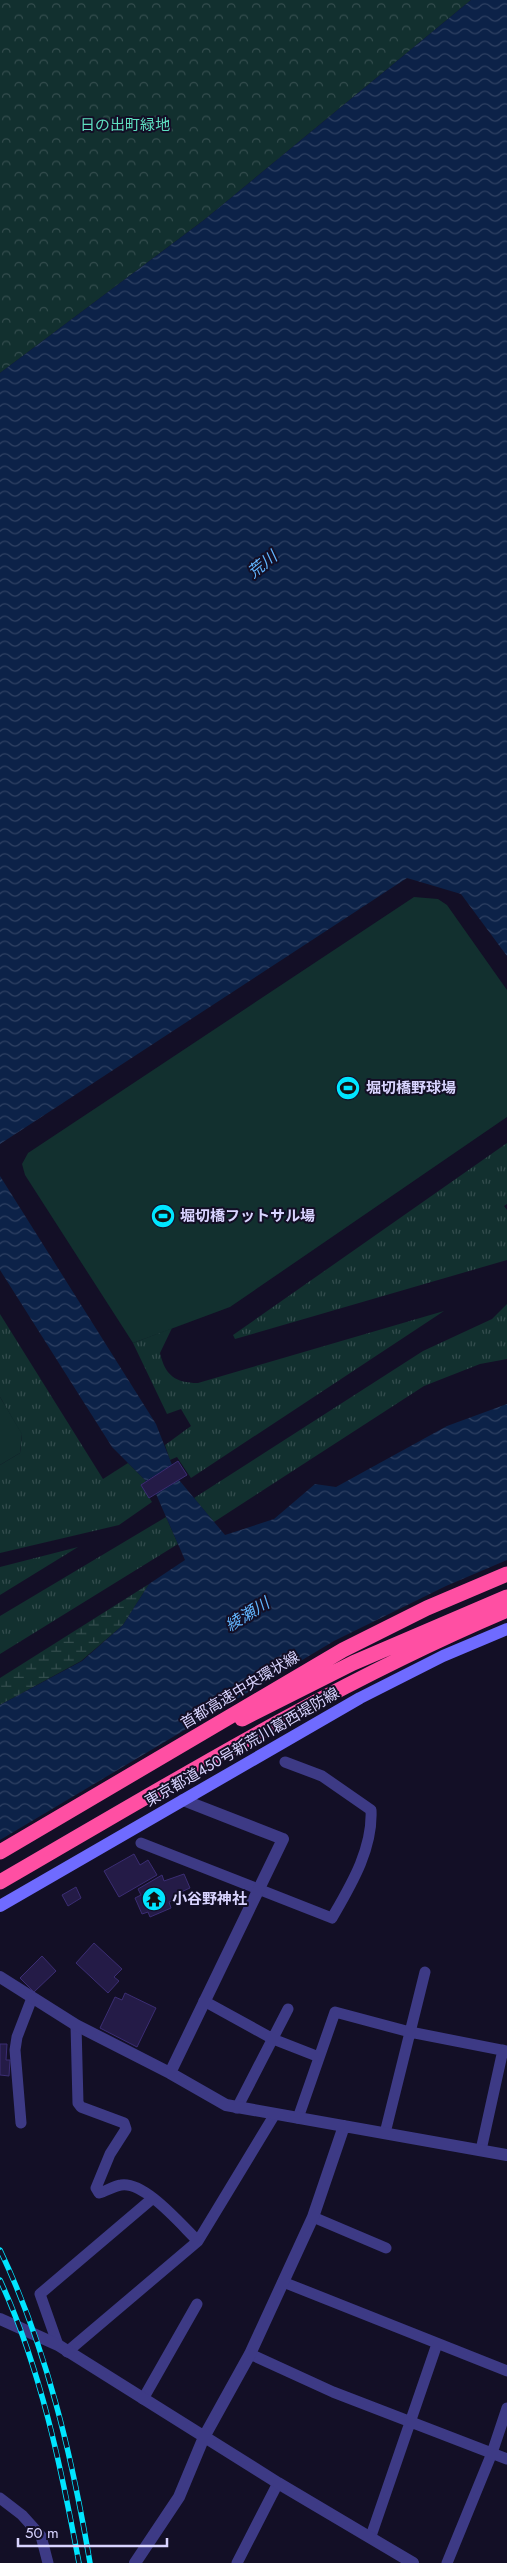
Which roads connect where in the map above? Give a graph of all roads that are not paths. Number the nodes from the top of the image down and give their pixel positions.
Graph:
1 (507, 1574) edge
2 (507, 1597) edge
3 (507, 1610) edge
4 (507, 1629) edge
5 (285, 1762) dead end
6 (112, 1787) junction
7 (183, 1800) junction
8 (141, 1843) dead end
9 (0, 1852) edge
10 (0, 1882) edge
11 (260, 1889) junction
12 (0, 1906) edge
13 (425, 1972) dead end
14 (0, 1977) edge
15 (32, 1998) junction
16 (204, 2001) junction
17 (288, 2009) dead end
18 (76, 2025) junction
19 (410, 2032) junction
20 (272, 2039) junction
21 (505, 2050) edge
22 (319, 2057) junction
23 (170, 2073) junction
24 (237, 2108) junction
25 (275, 2114) junction
26 (298, 2118) junction
27 (21, 2123) dead end
28 (344, 2126) junction
29 (386, 2133) junction
30 (481, 2150) junction
31 (507, 2155) edge
32 (153, 2198) junction
33 (313, 2217) junction
34 (198, 2241) junction
35 (386, 2248) dead end
36 (283, 2282) junction
37 (197, 2304) dead end
38 (0, 2319) edge
39 (437, 2344) junction
40 (62, 2349) junction
41 (250, 2354) junction
42 (507, 2371) edge
43 (143, 2399) junction
44 (507, 2408) edge
45 (410, 2422) junction
46 (204, 2437) junction
47 (492, 2453) junction
48 (507, 2459) edge
49 (278, 2483) junction
50 (0, 2498) edge
51 (371, 2536) junction
52 (48, 2563) edge
53 (135, 2563) edge
54 (237, 2563) edge
55 (413, 2563) edge
56 (446, 2563) edge

1 - 6 highway, 首都高速中央環状線
2 - 6 highway
3 - 10 highway
4 - 7 main road, 東京都道450号新荒川葛西堤防線
5 - 11 lane
6 - 9 highway, 首都高速中央環状線
7 - 11 street
7 - 12 main road, 東京都道450号新荒川葛西堤防線
8 - 11 lane
11 - 16 street
13 - 19 lane
14 - 15 street
15 - 18 street
15 - 27 lane
16 - 20 lane
16 - 23 street
17 - 20 lane
18 - 23 street
18 - 32 lane
19 - 21 lane
19 - 22 lane
19 - 29 lane
20 - 22 lane
20 - 24 lane
21 - 30 lane
22 - 26 lane
23 - 24 street
24 - 25 street
25 - 26 street
25 - 34 lane
26 - 28 street
28 - 29 street
28 - 33 street
29 - 30 street
30 - 31 street
32 - 34 lane
32 - 40 lane
33 - 35 lane
33 - 36 street
34 - 40 lane
36 - 39 lane
36 - 41 street
37 - 43 lane
38 - 40 street
39 - 42 lane
39 - 45 lane
40 - 43 street
41 - 45 lane
41 - 46 street
43 - 46 street
44 - 47 lane
45 - 47 lane
45 - 51 lane
46 - 49 street
46 - 53 street
47 - 48 lane
47 - 56 lane
49 - 51 street
49 - 54 lane
50 - 52 lane
51 - 55 street

